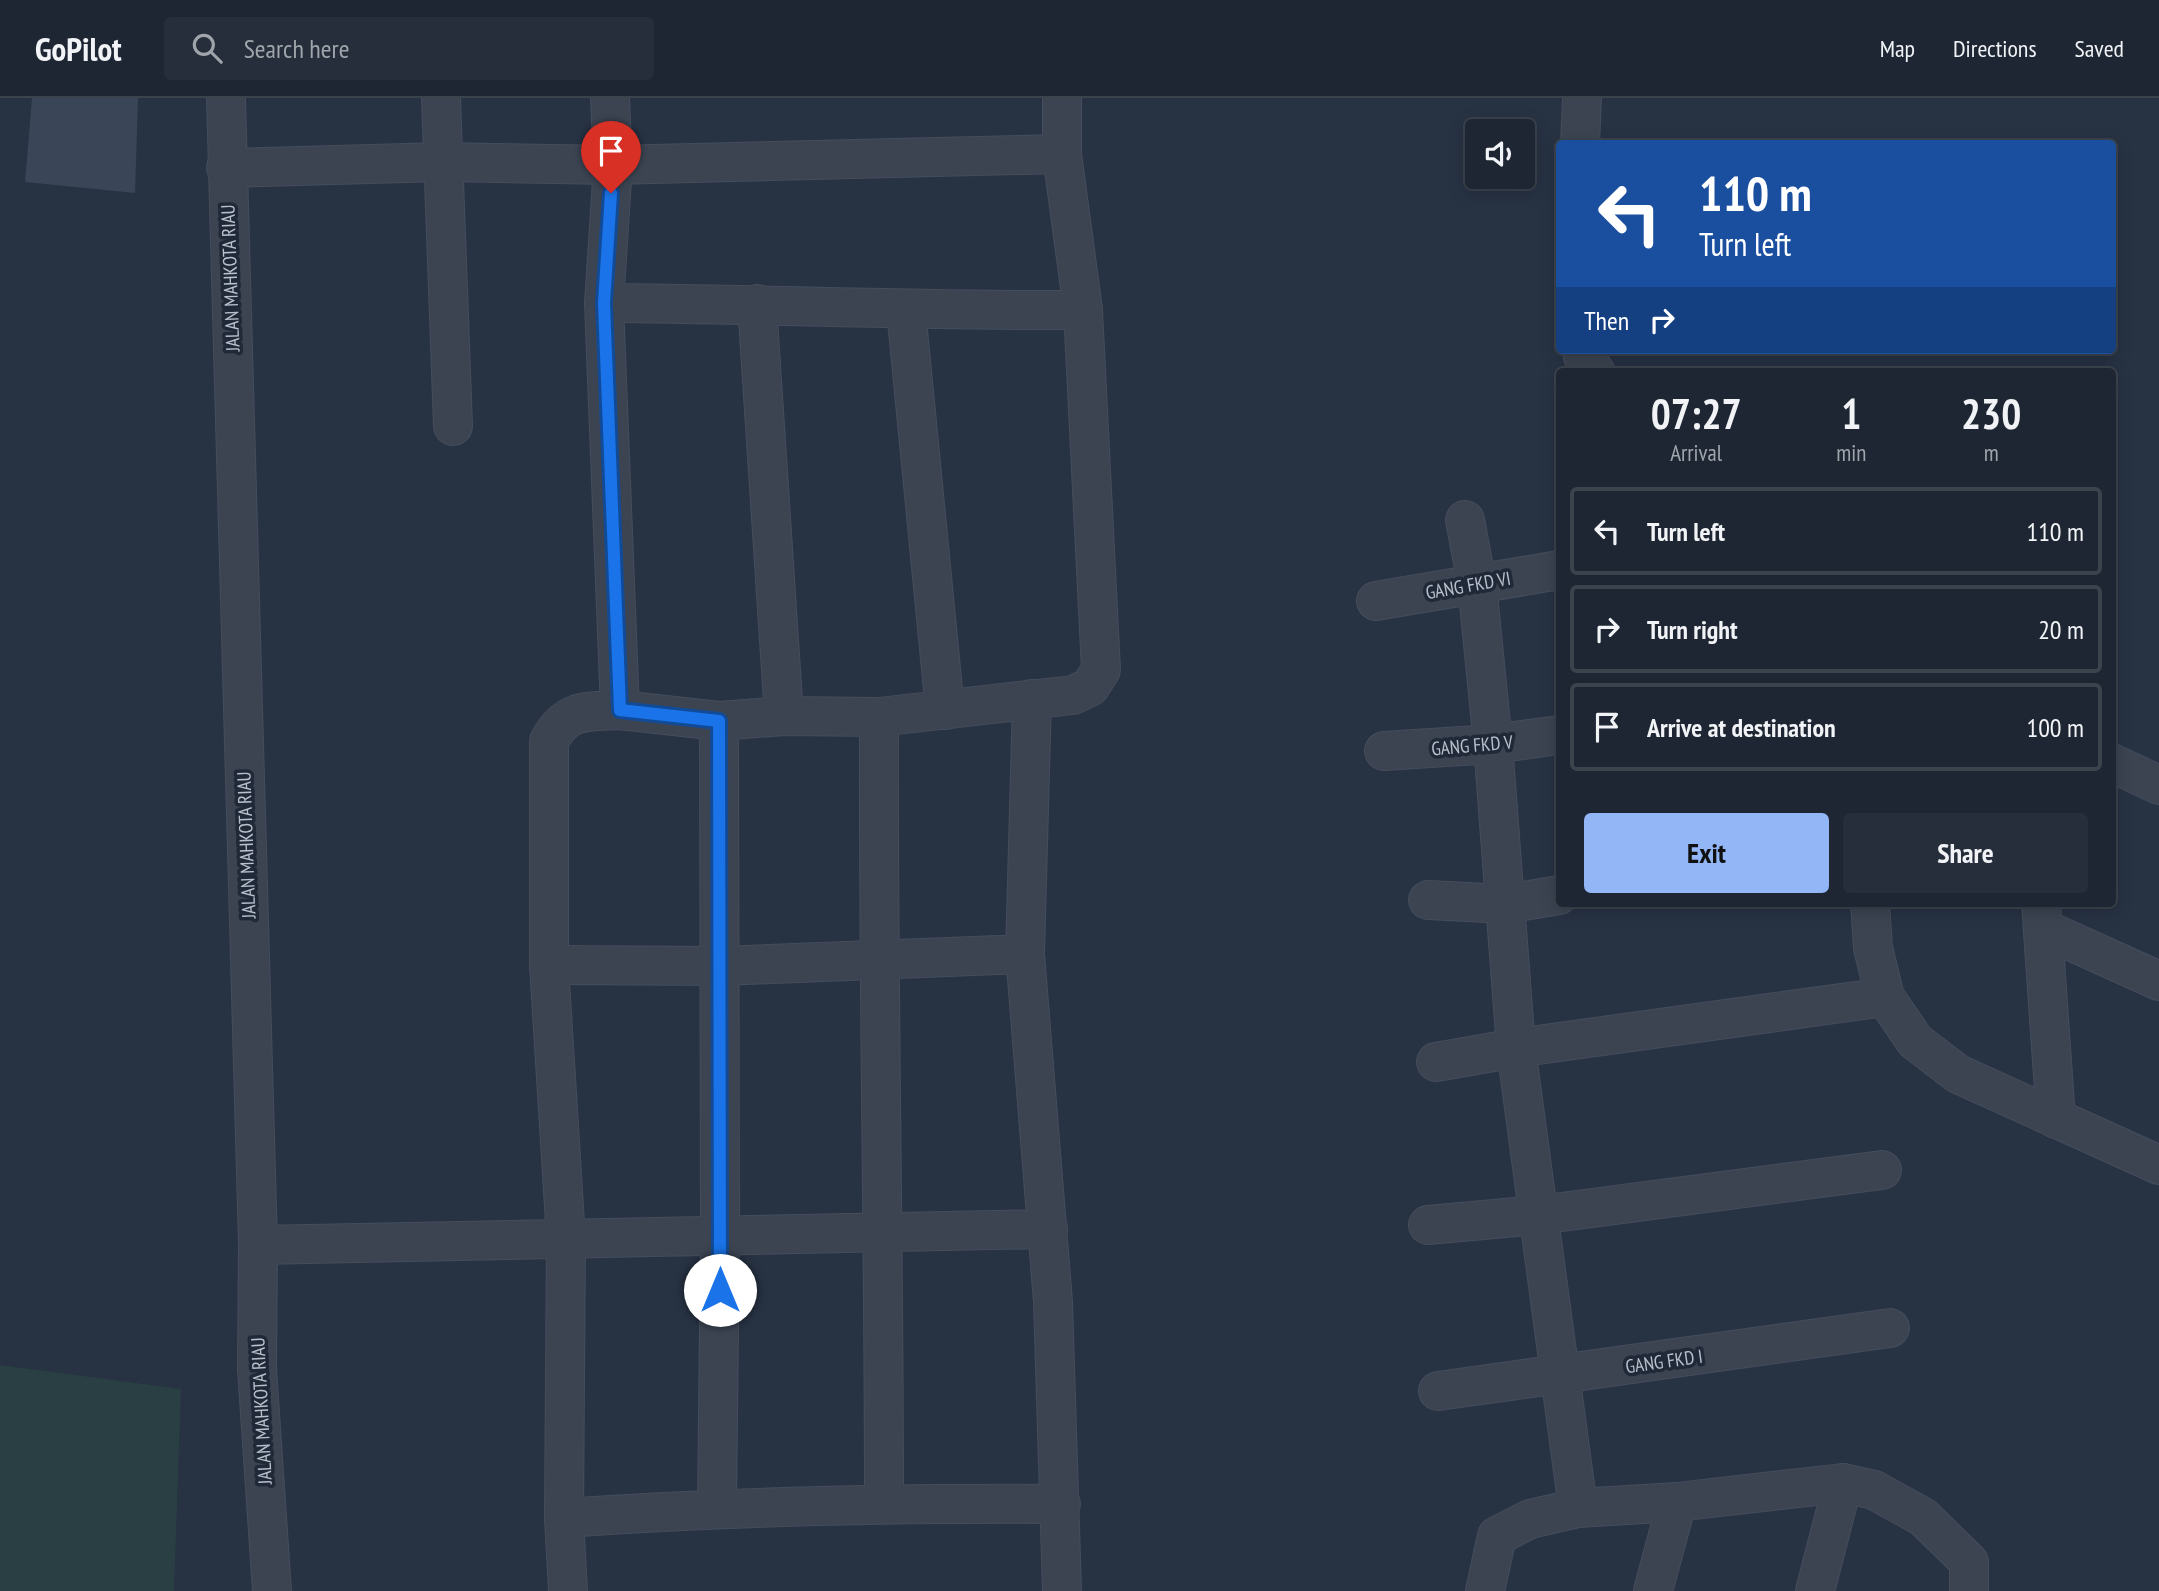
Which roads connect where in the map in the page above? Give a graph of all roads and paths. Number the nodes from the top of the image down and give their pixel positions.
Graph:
1 (226, 98) edge
2 (441, 98) edge
3 (610, 98) edge
4 (1062, 98) edge
5 (1582, 98) edge
6 (1580, 140) edge
7 (1062, 154) junction
8 (442, 162) junction
9 (612, 165) junction
10 (226, 168) junction
11 (604, 303) junction
12 (757, 304) junction
13 (906, 310) junction
14 (1083, 310) junction
15 (1583, 354) edge
16 (1592, 368) edge
17 (453, 426) dead end
18 (1465, 520) dead end
19 (1556, 571) edge
20 (1476, 584) junction
21 (1376, 601) dead end
22 (1032, 699) junction
23 (620, 710) junction
24 (945, 710) junction
25 (784, 716) junction
26 (879, 717) junction
27 (719, 721) junction
28 (1556, 734) edge
29 (1493, 744) junction
30 (1384, 751) dead end
31 (2116, 765) edge
32 (2159, 785) edge
33 (1556, 896) edge
34 (1428, 900) dead end
35 (1507, 904) junction
36 (1870, 907) edge
37 (2042, 916) edge
38 (1025, 954) junction
39 (878, 960) junction
40 (550, 965) junction
41 (721, 966) junction
42 (2159, 981) edge
43 (1885, 997) junction
44 (1516, 1048) junction
45 (1436, 1062) dead end
46 (2056, 1119) junction
47 (2159, 1165) edge
48 (1882, 1170) dead end
49 (1539, 1215) junction
50 (1428, 1225) dead end
51 (1048, 1229) junction
52 (884, 1233) junction
53 (720, 1236) junction
54 (566, 1239) junction
55 (258, 1245) junction
56 (1890, 1328) dead end
57 (1559, 1376) junction
58 (1438, 1391) dead end
59 (1843, 1483) junction
60 (884, 1502) junction
61 (1677, 1502) junction
62 (1061, 1504) junction
63 (717, 1507) junction
64 (1578, 1508) junction
65 (564, 1518) junction
66 (272, 1591) edge
67 (568, 1591) edge
68 (1062, 1591) edge
69 (1485, 1591) edge
70 (1653, 1591) edge
71 (1815, 1591) edge
72 (1969, 1591) edge

1 - 10 street, JALAN MAHKOTA RIAU
2 - 8 street
3 - 9 street
4 - 7 street
5 - 6 street
7 - 9 street
7 - 14 street
8 - 9 street
8 - 10 street
8 - 17 street
9 - 11 street
10 - 55 street, JALAN MAHKOTA RIAU
11 - 12 street
11 - 23 street
12 - 13 street
12 - 25 street
13 - 14 street
13 - 24 street
14 - 22 street
15 - 16 street
18 - 20 street
19 - 20 street, GANG FKD VI
20 - 21 street, GANG FKD VI
20 - 29 street
22 - 24 street
22 - 38 street
23 - 27 street
23 - 40 street
24 - 26 street
25 - 26 street
25 - 27 street
26 - 39 street
27 - 41 street
28 - 29 street, GANG FKD V
29 - 30 street, GANG FKD V
29 - 35 street
31 - 32 street
33 - 35 street
34 - 35 street
35 - 44 street
36 - 43 street
37 - 42 street
37 - 46 street
38 - 39 street
38 - 51 street
39 - 41 street
39 - 52 street
40 - 41 street
40 - 54 street
41 - 53 street
43 - 44 street
43 - 46 street
44 - 45 street
44 - 49 street
46 - 47 street
48 - 49 street
49 - 50 street
49 - 57 street
51 - 52 street
51 - 62 street
52 - 53 street
52 - 60 street
53 - 54 street
53 - 63 street
54 - 55 street
54 - 65 street
55 - 66 street, JALAN MAHKOTA RIAU
56 - 57 street, GANG FKD I
57 - 58 street, GANG FKD I
57 - 64 street
59 - 61 street
59 - 71 street
59 - 72 street
60 - 62 street
60 - 63 street
61 - 64 street
61 - 70 street
62 - 68 street
63 - 65 street
64 - 69 street
65 - 67 street

